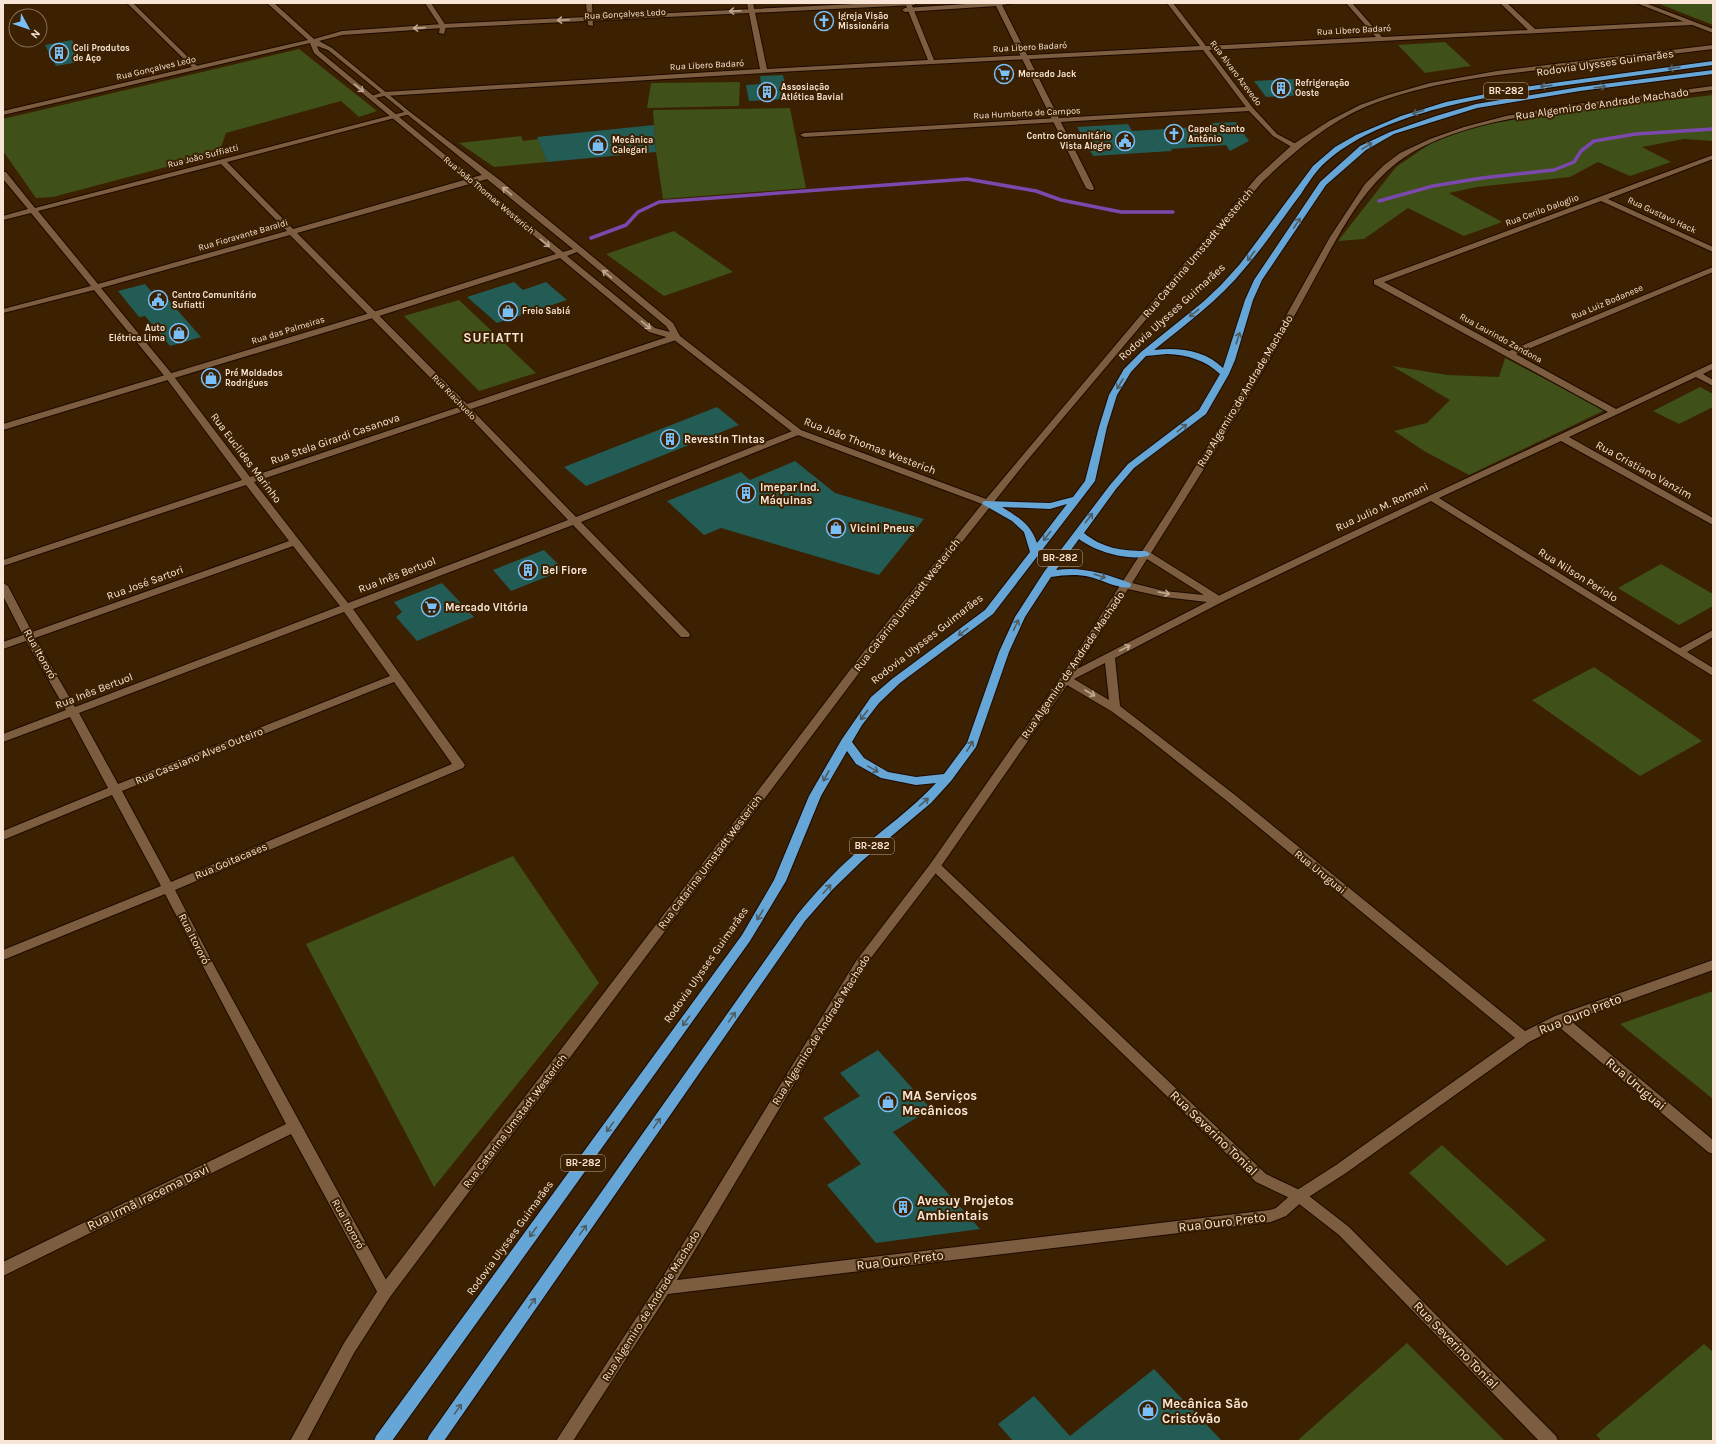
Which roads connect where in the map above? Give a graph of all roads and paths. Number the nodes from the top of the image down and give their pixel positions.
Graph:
1 (132, 3) edge
2 (270, 3) edge
3 (428, 3) edge
4 (590, 3) edge
5 (750, 3) edge
6 (1010, 3) edge
7 (1170, 3) edge
8 (1349, 3) edge
9 (1503, 3) edge
10 (1639, 3) edge
11 (998, 4) edge
12 (910, 5) edge
13 (753, 14) junction
14 (590, 21) junction
15 (1691, 23) junction
16 (442, 29) junction
17 (1532, 30) junction
18 (1713, 31) edge
19 (1380, 38) junction
20 (313, 41) junction
21 (1713, 47) edge
22 (1205, 48) junction
23 (1024, 57) junction
24 (932, 62) junction
25 (1713, 63) edge
26 (352, 67) junction
27 (196, 68) junction
28 (338, 70) junction
29 (764, 71) junction
30 (1713, 72) edge
31 (1713, 88) edge
32 (384, 94) junction
33 (371, 97) junction
34 (1251, 109) junction
35 (3, 113) edge
36 (408, 113) junction
37 (395, 117) junction
38 (1057, 120) junction
39 (804, 135) dead end
40 (441, 139) junction
41 (427, 143) junction
42 (1295, 147) junction
43 (1713, 157) edge
44 (222, 162) junction
45 (3, 174) edge
46 (488, 176) junction
47 (472, 180) junction
48 (1090, 188) dead end
49 (1602, 199) junction
50 (33, 210) junction
51 (529, 210) junction
52 (512, 215) junction
53 (3, 218) edge
54 (292, 232) junction
55 (578, 250) junction
56 (1713, 250) edge
57 (561, 255) junction
58 (1713, 269) edge
59 (1377, 282) joint
60 (97, 287) junction
61 (623, 287) junction
62 (606, 292) junction
63 (3, 310) edge
64 (373, 315) junction
65 (676, 337) junction
66 (1144, 354) junction
67 (1509, 354) junction
68 (1713, 366) edge
69 (1225, 374) junction
70 (1696, 374) junction
71 (169, 376) junction
72 (1713, 383) edge
73 (464, 407) junction
74 (1615, 412) junction
75 (3, 427) edge
76 (798, 432) junction
77 (1563, 438) junction
78 (248, 481) junction
79 (1431, 498) junction
80 (1075, 500) junction
81 (988, 503) junction
82 (574, 521) junction
83 (1713, 522) edge
84 (1078, 533) junction
85 (295, 542) junction
86 (1035, 551) junction
87 (1145, 554) junction
88 (3, 563) edge
89 (1048, 574) junction
90 (1126, 585) junction
91 (3, 586) edge
92 (1218, 600) junction
93 (346, 607) junction
94 (1713, 633) edge
95 (685, 635) dead end
96 (29, 637) junction
97 (3, 646) edge
98 (1680, 652) junction
99 (1110, 656) junction
100 (1713, 673) edge
101 (396, 678) junction
102 (1065, 679) junction
103 (1115, 708) junction
104 (73, 712) junction
105 (3, 738) edge
106 (846, 742) junction
107 (459, 765) joint
108 (947, 778) junction
109 (114, 790) junction
110 (3, 836) edge
111 (935, 866) junction
112 (168, 888) junction
113 (3, 955) edge
114 (1713, 965) edge
115 (1560, 1020) junction
116 (1524, 1038) junction
117 (294, 1126) junction
118 (1713, 1148) edge
119 (1299, 1196) junction
120 (3, 1269) edge
121 (664, 1288) junction
122 (385, 1292) junction
123 (298, 1441) edge
124 (382, 1441) edge
125 (435, 1441) edge
126 (564, 1441) edge
127 (1550, 1441) edge

1 - 27 street
2 - 20 street, Rua João Thomas Westerich
3 - 16 street
4 - 14 street
5 - 13 street
6 - 11 street, Rua Gonçalves Ledo
7 - 22 street, Rua Alvaro Azevedo
8 - 19 street
9 - 17 street
10 - 15 street
11 - 12 street, Rua Gonçalves Ledo
11 - 23 street
12 - 13 street, Rua Gonçalves Ledo
12 - 24 street
13 - 14 street, Rua Gonçalves Ledo
13 - 29 street
14 - 16 street, Rua Gonçalves Ledo
15 - 17 street, Rua Libero Badaró
15 - 18 street
16 - 20 street, Rua Gonçalves Ledo
17 - 19 street, Rua Libero Badaró
19 - 22 street, Rua Libero Badaró
20 - 26 street, Rua João Thomas Westerich
20 - 27 street, Rua Gonçalves Ledo
20 - 28 street, Rua João Thomas Westerich
21 - 42 street, Rua Catarina Umstadt Westerich
22 - 23 street, Rua Libero Badaró
22 - 34 street, Rua Alvaro Azevedo
23 - 24 street, Rua Libero Badaró
23 - 38 street
24 - 29 street, Rua Libero Badaró
25 -> 66 highway, Rodovia Ulysses Guimarães / BR-282
26 - 28 street
26 - 32 street, Rua João Thomas Westerich
27 - 35 street, Rua Gonçalves Ledo
28 -> 33 street, Rua João Thomas Westerich
29 - 32 street, Rua Libero Badaró
69 -> 30 highway, Rodovia Ulysses Guimarães / BR-282
31 - 87 street, Rua Algemiro de Andrade Machado
32 - 33 street, Rua Libero Badaró
32 - 36 street, Rua João Thomas Westerich
33 - 37 street, Rua João Thomas Westerich
34 - 38 street, Rua Humberto de Campos
34 - 42 street, Rua Alvaro Azevedo
36 - 37 street, Rua João Suffiatti
36 - 40 street, Rua João Thomas Westerich
37 - 41 street, Rua João Thomas Westerich
37 - 44 street, Rua João Suffiatti
38 - 39 street, Rua Humberto de Campos
38 - 48 street
40 - 41 street
40 - 46 street, Rua João Thomas Westerich
41 - 47 street, Rua João Thomas Westerich
42 - 81 street, Rua Catarina Umstadt Westerich
43 - 49 street, Rua Cerilo Daloglio
44 - 50 street, Rua João Suffiatti
44 - 54 street, Rua Riachuelo
45 - 50 street, Rua Euclides Marinho
46 - 47 street, Rua Fioravante Baraldi
51 -> 46 street, Rua João Thomas Westerich
47 - 52 street, Rua João Thomas Westerich
47 - 54 street, Rua Fioravante Baraldi
49 - 56 street, Rua Gustavo Hack
49 - 59 street, Rua Cerilo Daloglio
50 - 53 street, Rua João Suffiatti
50 - 60 street, Rua Euclides Marinho
51 - 52 street
51 - 55 street, Rua João Thomas Westerich
52 -> 57 street, Rua João Thomas Westerich
54 - 60 street, Rua Fioravante Baraldi
54 - 64 street, Rua Riachuelo
55 - 57 street, Rua das Palmeiras
61 -> 55 street, Rua João Thomas Westerich
57 - 62 street, Rua João Thomas Westerich
57 - 64 street, Rua das Palmeiras
58 - 67 street, Rua Luiz Bodanese
59 - 67 street, Rua Laurindo Zandona
60 - 63 street, Rua Fioravante Baraldi
60 - 71 street, Rua Euclides Marinho
61 - 62 street
61 - 65 street, Rua João Thomas Westerich
62 -> 65 street, Rua João Thomas Westerich
64 - 71 street, Rua das Palmeiras
64 - 73 street, Rua Riachuelo
65 - 73 street, Rua Stela Girardi Casanova
65 - 76 street, Rua João Thomas Westerich
66 - 69 highway
66 -> 80 highway, Rodovia Ulysses Guimarães / BR-282
67 - 74 street, Rua Laurindo Zandona
68 - 70 street, Rua Julio M. Romani
84 -> 69 highway, Rodovia Ulysses Guimarães / BR-282
70 - 72 street
70 - 74 street, Rua Julio M. Romani
71 - 75 street, Rua das Palmeiras
71 - 78 street, Rua Euclides Marinho
73 - 78 street, Rua Stela Girardi Casanova
73 - 82 street, Rua Riachuelo
74 - 77 street, Rua Julio M. Romani
76 - 81 street, Rua João Thomas Westerich
76 - 82 street, Rua Inês Bertuol
77 - 79 street, Rua Julio M. Romani
77 - 83 street, Rua Cristiano Vanzim
78 - 85 street, Rua Euclides Marinho
78 - 88 street, Rua Stela Girardi Casanova
79 - 92 street, Rua Julio M. Romani
79 - 98 street, Rua Nilson Periolo
80 - 81 highway
80 -> 86 highway, Rodovia Ulysses Guimarães / BR-282
81 - 86 highway
81 - 122 street, Rua Catarina Umstadt Westerich
82 - 93 street, Rua Inês Bertuol
82 - 95 street, Rua Riachuelo
84 - 87 highway
84 - 89 highway, Rodovia Ulysses Guimarães / BR-282
85 - 93 street, Rua Euclides Marinho
85 - 96 street, Rua José Sartori
86 -> 106 highway, Rodovia Ulysses Guimarães / BR-282
87 - 90 street, Rua Algemiro de Andrade Machado
87 - 92 street
89 -> 90 highway
108 -> 89 highway, Rodovia Ulysses Guimarães / BR-282
90 -> 92 street
90 - 102 street, Rua Algemiro de Andrade Machado
91 - 96 street, Rua Itororó
99 -> 92 street, Rua Julio M. Romani
93 - 101 street, Rua Euclides Marinho
93 - 104 street, Rua Inês Bertuol
94 - 98 street
96 - 97 street, Rua José Sartori
96 - 104 street, Rua Itororó
98 - 100 street, Rua Nilson Periolo
99 - 102 street, Rua Julio M. Romani
99 - 103 street
101 - 107 street, Rua Euclides Marinho
101 - 109 street, Rua Cassiano Alves Outeiro
102 -> 103 street, Rua Uruguai
102 - 111 street, Rua Algemiro de Andrade Machado
103 - 116 street, Rua Uruguai
104 - 105 street, Rua Inês Bertuol
104 - 109 street, Rua Itororó
106 -> 108 highway
106 -> 124 highway, Rodovia Ulysses Guimarães / BR-282
107 - 112 street, Rua Goitacases
125 -> 108 highway, Rodovia Ulysses Guimarães / BR-282
109 - 110 street, Rua Cassiano Alves Outeiro
109 - 112 street, Rua Itororó
111 - 119 street, Rua Severino Tonial
111 - 121 street, Rua Algemiro de Andrade Machado
112 - 113 street, Rua Goitacases
112 - 117 street, Rua Itororó
114 - 115 street, Rua Ouro Preto
115 - 116 street, Rua Ouro Preto
115 - 118 street, Rua Uruguai
116 - 119 street, Rua Ouro Preto
117 - 120 street, Rua Irmã Iracema Davi
117 - 122 street, Rua Itororó
119 - 121 street, Rua Ouro Preto
119 - 127 street, Rua Severino Tonial
121 - 126 street, Rua Algemiro de Andrade Machado
122 - 123 street, Rua Catarina Umstadt Westerich

